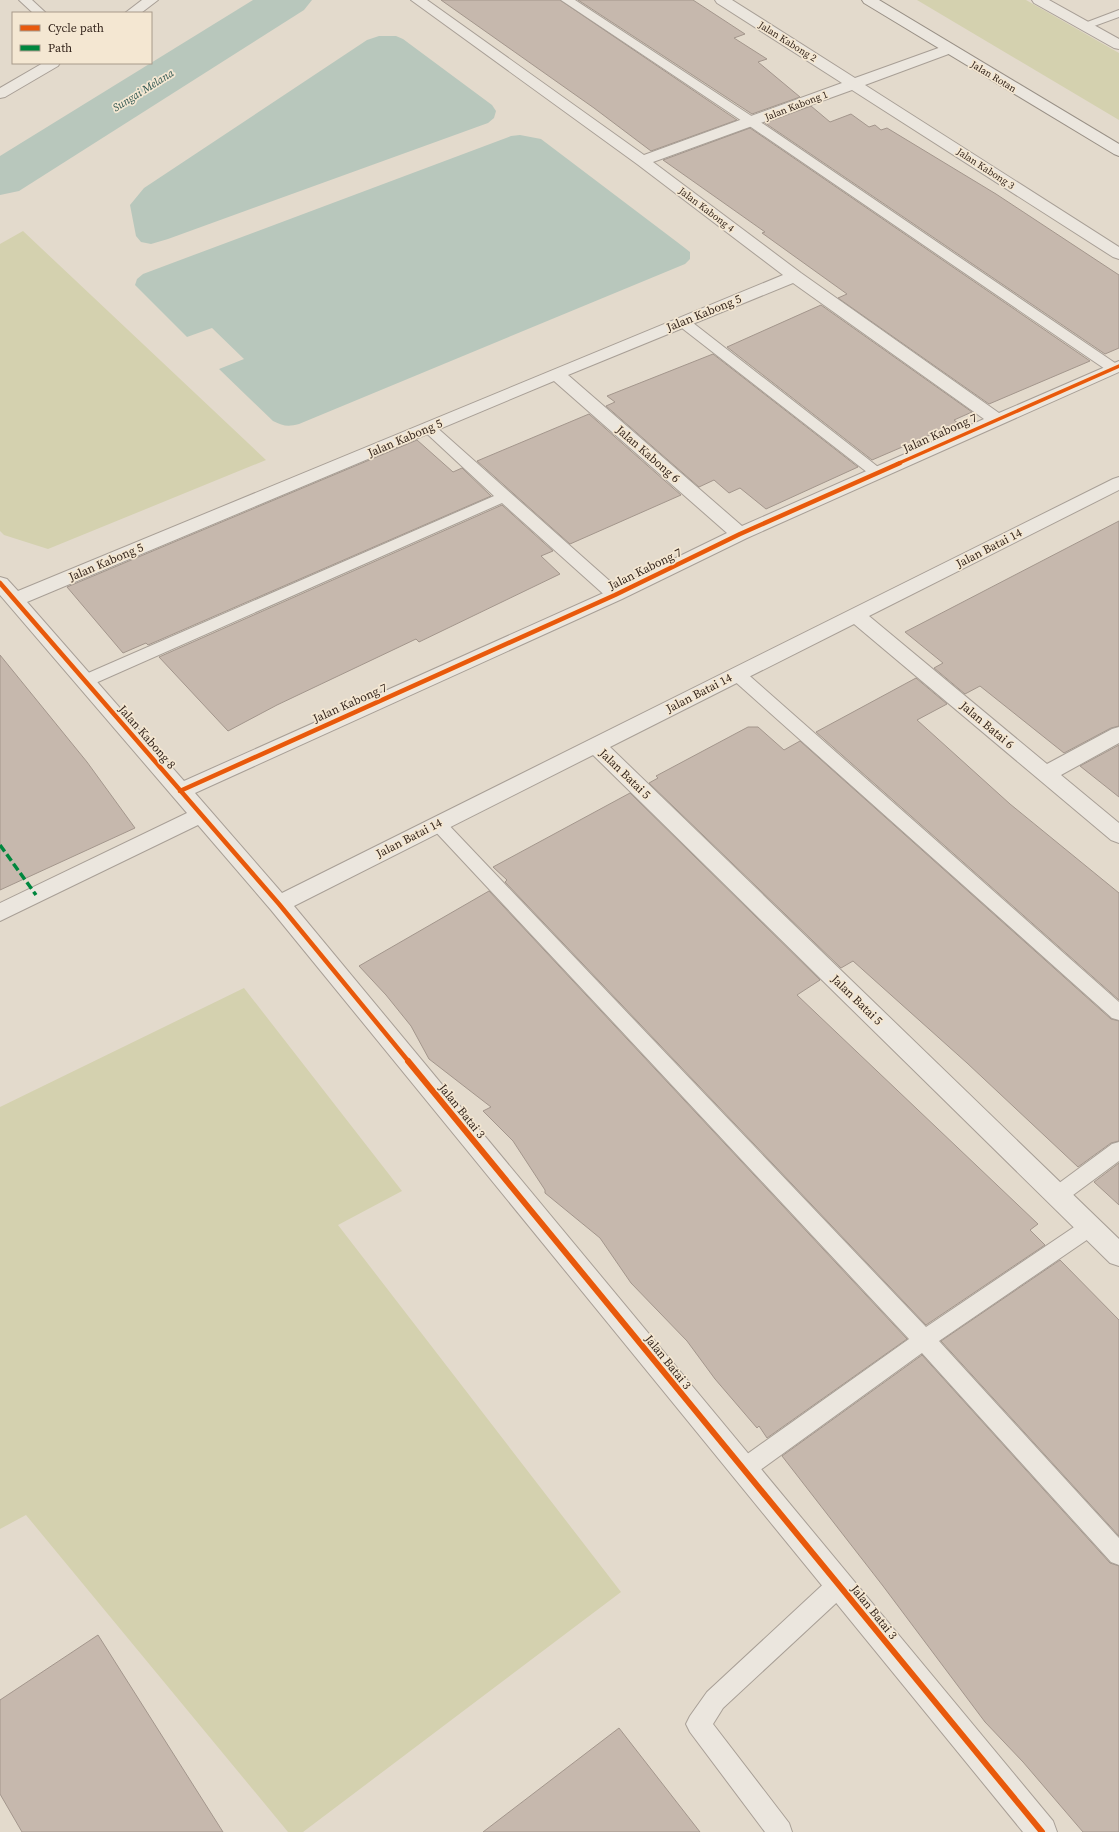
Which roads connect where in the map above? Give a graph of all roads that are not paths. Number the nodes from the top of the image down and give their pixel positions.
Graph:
1 (25, 0) edge
2 (152, 0) edge
3 (418, 0) edge
4 (567, 0) edge
5 (722, 0) edge
6 (869, 0) edge
7 (1039, 0) edge
8 (39, 12) edge
9 (134, 12) edge
10 (1119, 13) edge
11 (1086, 26) junction
12 (1119, 45) edge
13 (949, 48) junction
14 (51, 64) edge
15 (854, 83) junction
16 (0, 94) edge
17 (752, 122) junction
18 (1119, 151) edge
19 (642, 161) junction
20 (1119, 254) edge
21 (795, 276) junction
22 (683, 322) junction
23 (1116, 367) edge
24 (556, 374) junction
25 (996, 419) junction
26 (430, 428) junction
27 (877, 473) junction
28 (1119, 483) edge
29 (504, 497) junction
30 (740, 534) junction
31 (0, 583) edge
32 (614, 595) junction
33 (15, 600) junction
34 (855, 615) junction
35 (737, 674) junction
36 (85, 681) junction
37 (1119, 734) edge
38 (595, 745) junction
39 (1046, 774) junction
40 (180, 791) junction
41 (201, 815) junction
42 (438, 824) junction
43 (1119, 835) edge
44 (279, 904) junction
45 (0, 913) edge
46 (1119, 1013) edge
47 (1119, 1150) edge
48 (1058, 1195) junction
49 (1090, 1227) junction
50 (1119, 1255) edge
51 (924, 1340) junction
52 (744, 1469) junction
53 (1119, 1554) edge
54 (839, 1585) junction
55 (780, 1832) edge
56 (1042, 1832) edge

1 - 8 lane
2 - 9 street
3 - 19 street, Jalan Kabong 4
4 - 17 lane
5 - 15 street, Jalan Kabong 2
6 - 13 street, Jalan Rotan
7 - 11 street
10 - 11 lane
11 - 12 street
13 - 15 street, Jalan Kabong 1
13 - 18 street, Jalan Rotan
14 - 16 street
15 - 17 street, Jalan Kabong 1
15 - 20 street, Jalan Kabong 3
17 - 19 street, Jalan Kabong 1
17 - 23 lane
19 - 21 street, Jalan Kabong 4
21 - 22 street, Jalan Kabong 5
21 - 25 street, Jalan Kabong 4
22 - 24 street, Jalan Kabong 5
22 - 27 lane
23 - 25 street, Jalan Kabong 7
24 - 26 street, Jalan Kabong 5
24 - 30 street, Jalan Kabong 6
25 - 27 street, Jalan Kabong 7
26 - 29 lane
26 - 33 street, Jalan Kabong 5
27 - 30 street, Jalan Kabong 7
28 - 34 street, Jalan Batai 14
29 - 32 lane
29 - 36 lane
30 - 32 street, Jalan Kabong 7
31 - 33 street, Jalan Kabong 8
32 - 40 street, Jalan Kabong 7
33 - 36 street, Jalan Kabong 8
34 - 35 street, Jalan Batai 14
34 - 39 street, Jalan Batai 6
35 - 38 street, Jalan Batai 14
35 - 46 lane
36 - 40 street, Jalan Kabong 8
37 - 39 street
38 - 42 street, Jalan Batai 14
38 - 48 street, Jalan Batai 5
39 - 43 street, Jalan Batai 6
40 - 41 street, Jalan Kabong 8
41 - 44 street, Jalan Kabong 8
41 - 45 street
42 - 44 street, Jalan Batai 14
42 - 51 lane
44 - 52 street, Jalan Batai 3
47 - 48 lane
48 - 49 street, Jalan Batai 5
49 - 50 street, Jalan Batai 5
49 - 51 lane
51 - 52 lane
51 - 53 lane
52 - 54 street, Jalan Batai 3
54 - 55 lane
54 - 56 street, Jalan Batai 3

